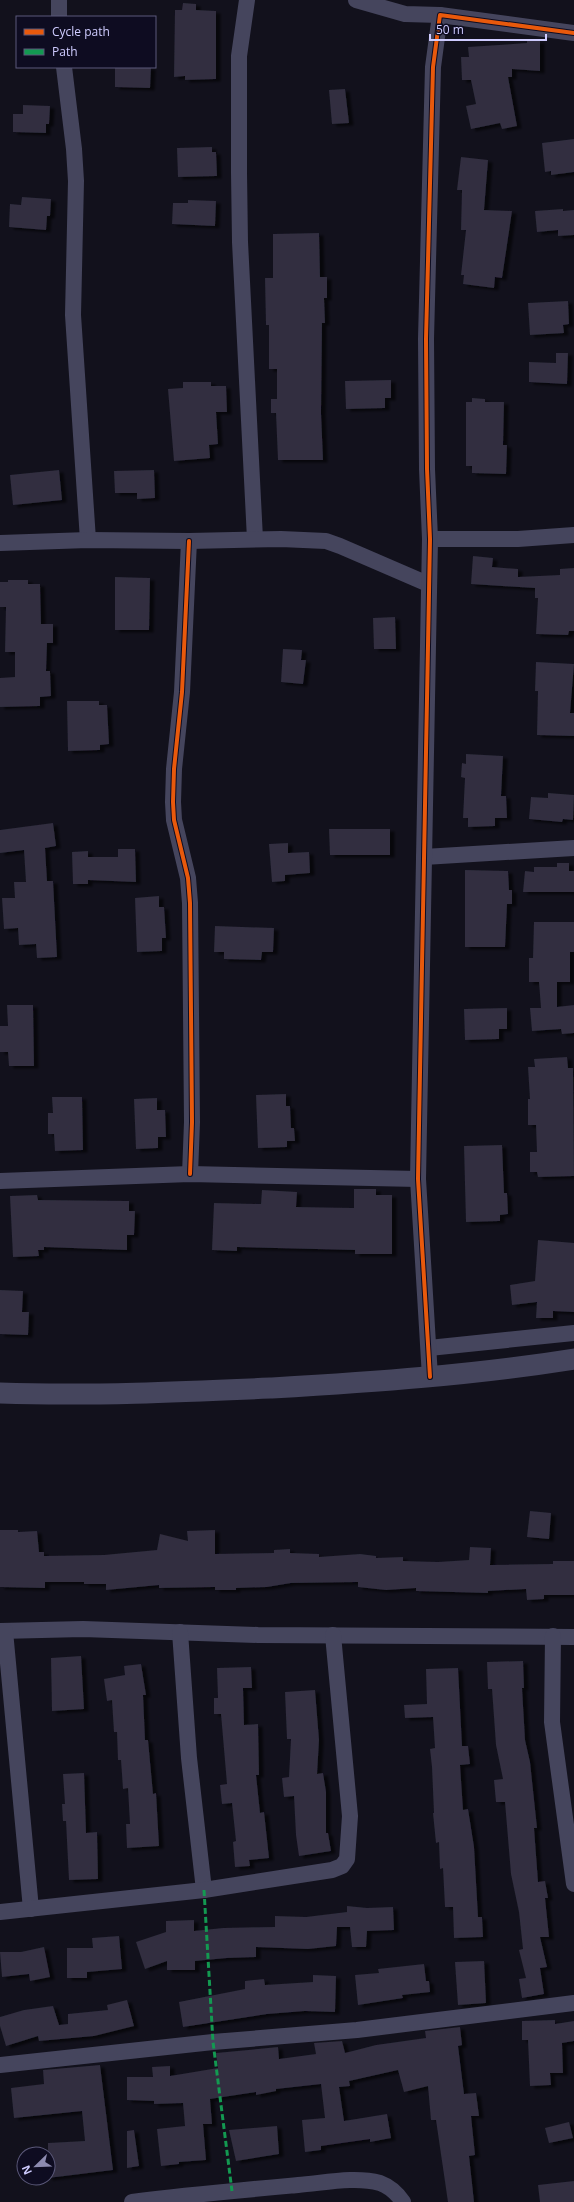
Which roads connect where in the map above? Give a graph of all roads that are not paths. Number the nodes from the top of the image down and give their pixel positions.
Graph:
1 (59, 0) edge
2 (247, 0) edge
3 (356, 0) edge
4 (440, 15) junction
5 (60, 16) edge
6 (574, 33) edge
7 (64, 68) edge
8 (574, 534) edge
9 (255, 539) junction
10 (430, 539) junction
11 (88, 540) junction
12 (189, 541) junction
13 (0, 543) edge
14 (428, 584) junction
15 (574, 848) edge
16 (424, 857) junction
17 (190, 1174) junction
18 (418, 1179) junction
19 (0, 1181) edge
20 (574, 1333) edge
21 (429, 1348) junction
22 (574, 1359) edge
23 (430, 1377) junction
24 (0, 1393) edge
25 (2, 1631) edge
26 (180, 1632) junction
27 (333, 1635) junction
28 (553, 1636) junction
29 (574, 1636) edge
30 (574, 1884) edge
31 (204, 1890) junction
32 (31, 1909) junction
33 (0, 1912) edge
34 (574, 2003) edge
35 (0, 2065) edge
36 (233, 2196) edge
37 (132, 2202) edge
38 (403, 2202) edge

1 - 5 street
2 - 9 street
3 - 4 street
4 - 6 street
4 - 10 street
7 - 11 street
8 - 10 street
9 - 12 street
9 - 14 street
10 - 14 street
11 - 12 street
11 - 13 street
12 - 17 street
14 - 16 street
15 - 16 street
16 - 18 street
17 - 18 street
17 - 19 street
18 - 21 street
20 - 21 street
21 - 23 street
22 - 23 street
23 - 24 street
25 - 26 street
25 - 32 street
26 - 27 street
26 - 31 street
27 - 28 street
27 - 31 street
28 - 29 street
28 - 30 street
31 - 32 street
32 - 33 street
34 - 35 street
36 - 37 street
36 - 38 street

